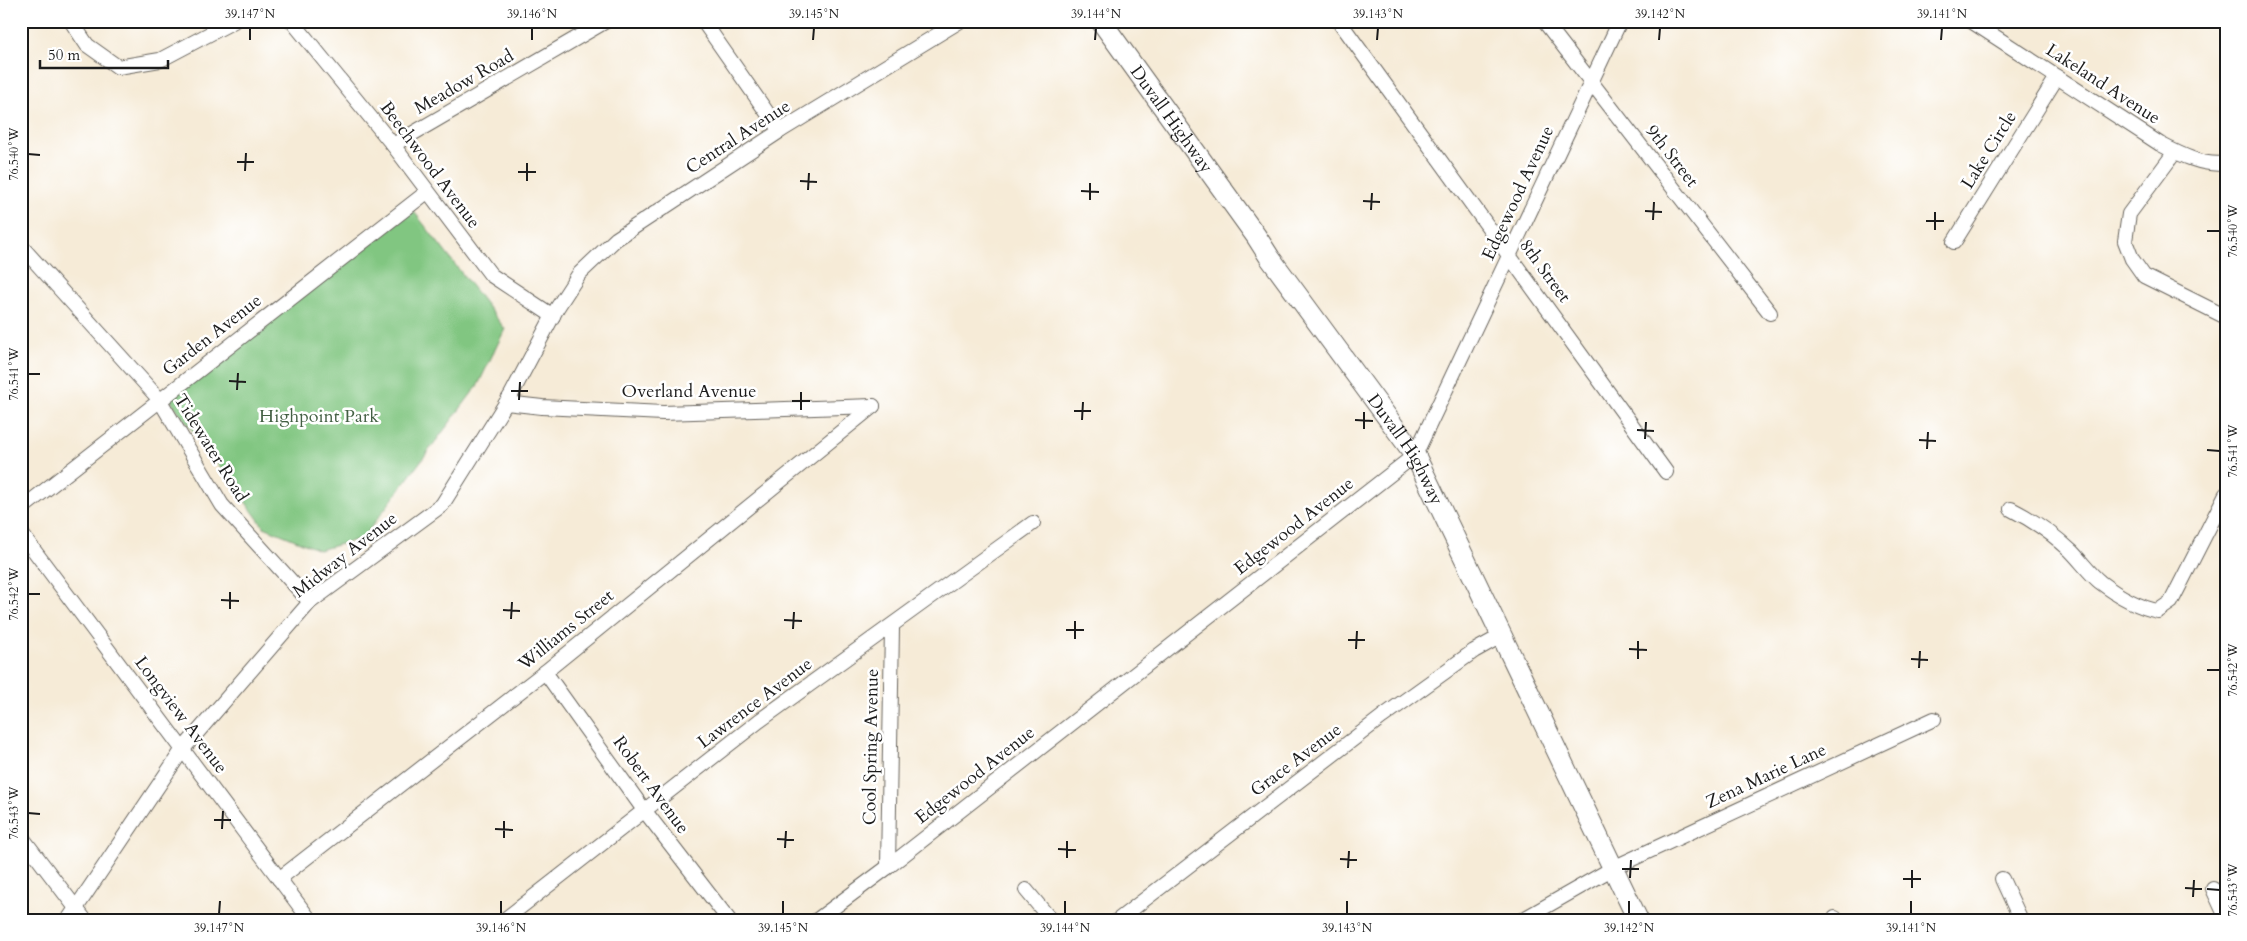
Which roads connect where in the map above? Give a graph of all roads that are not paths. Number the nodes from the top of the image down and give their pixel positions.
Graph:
1 (71, 21) edge
2 (234, 21) edge
3 (292, 21) edge
4 (606, 21) edge
5 (703, 21) edge
6 (960, 21) edge
7 (1101, 21) edge
8 (1339, 21) edge
9 (1544, 21) edge
10 (1620, 21) edge
11 (1971, 21) edge
12 (2057, 77) junction
13 (1592, 82) junction
14 (780, 131) junction
15 (393, 145) junction
16 (2175, 152) junction
17 (2223, 163) edge
18 (427, 192) junction
19 (1954, 242) dead end
20 (21, 246) edge
21 (1510, 255) junction
22 (555, 312) junction
23 (1770, 313) dead end
24 (2226, 317) edge
25 (159, 400) junction
26 (506, 403) junction
27 (873, 406) joint
28 (1415, 455) junction
29 (1666, 472) dead end
30 (2226, 494) edge
31 (21, 509) edge
32 (2012, 509) dead end
33 (1033, 523) dead end
34 (21, 533) edge
35 (310, 602) junction
36 (892, 627) junction
37 (1502, 636) junction
38 (545, 672) junction
39 (1934, 719) dead end
40 (182, 749) junction
41 (644, 810) junction
42 (21, 836) edge
43 (888, 867) junction
44 (1615, 867) junction
45 (279, 879) junction
46 (2002, 879) dead end
47 (2213, 889) dead end
48 (1026, 890) dead end
49 (77, 916) edge
50 (2226, 917) edge
51 (310, 920) edge
52 (504, 920) edge
53 (729, 920) edge
54 (817, 920) edge
55 (1051, 920) edge
56 (1118, 920) edge
57 (1522, 920) edge
58 (1638, 920) edge
59 (2021, 920) edge

1 - 2 street
3 - 15 street, Beechwood Avenue
4 - 15 street, Meadow Road
5 - 14 street
6 - 14 street, Central Avenue
7 - 28 street, Duvall Highway
8 - 21 street, 8th Street
9 - 13 street, 9th Street
10 - 13 street, Edgewood Avenue
11 - 12 street, Lakeland Avenue
12 - 16 street, Lakeland Avenue
12 - 19 street, Lake Circle
13 - 21 street, Edgewood Avenue
13 - 23 street, 9th Street
14 - 22 street, Central Avenue
15 - 18 street, Beechwood Avenue
16 - 17 street, Lakeland Avenue
16 - 24 street
18 - 22 street, Beechwood Avenue
18 - 25 street, Garden Avenue
20 - 25 street, Tidewater Road
21 - 28 street, Edgewood Avenue
21 - 29 street, 8th Street
22 - 26 street, Midway Avenue
25 - 31 street, Garden Avenue
25 - 35 street, Tidewater Road
26 - 27 street, Overland Avenue
26 - 35 street, Midway Avenue
27 - 38 street, Williams Street
28 - 37 street, Duvall Highway
28 - 43 street, Edgewood Avenue
30 - 32 street
33 - 36 street, Lawrence Avenue
34 - 40 street, Longview Avenue
35 - 40 street, Midway Avenue
36 - 41 street, Lawrence Avenue
36 - 43 street, Cool Spring Avenue
37 - 44 street, Duvall Highway
37 - 56 street, Grace Avenue
38 - 41 street, Robert Avenue
38 - 45 street, Williams Street
39 - 44 street, Zena Marie Lane
40 - 45 street, Longview Avenue
40 - 49 street, Midway Avenue
41 - 52 street, Lawrence Avenue
41 - 53 street, Robert Avenue
42 - 49 street
43 - 54 street, Edgewood Avenue
44 - 57 street, Zena Marie Lane
44 - 58 street, Duvall Highway
45 - 51 street, Longview Avenue
46 - 59 street
47 - 50 street
48 - 55 street

